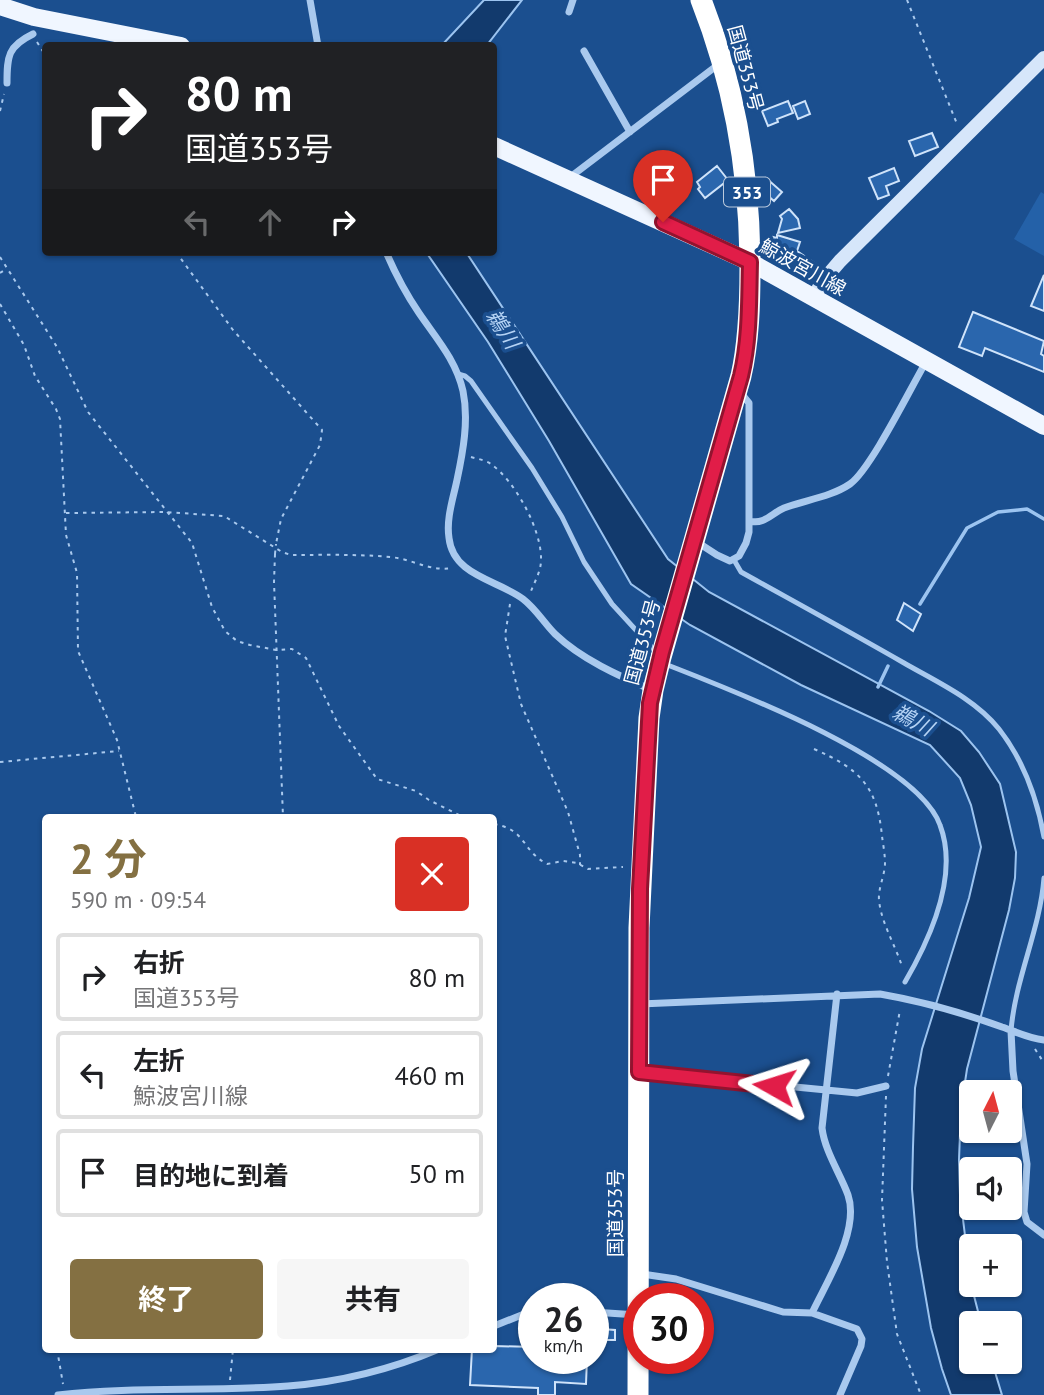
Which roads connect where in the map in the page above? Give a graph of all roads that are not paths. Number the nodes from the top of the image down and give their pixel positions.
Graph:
1 (310, 0) edge
2 (573, 0) edge
3 (701, 0) edge
4 (0, 6) edge
5 (569, 12) dead end
6 (33, 34) dead end
7 (161, 42) edge
8 (317, 42) edge
9 (584, 51) dead end
10 (1044, 58) edge
11 (722, 62) junction
12 (7, 83) road end
13 (630, 132) junction
14 (497, 147) edge
15 (567, 179) junction
16 (388, 256) edge
17 (750, 262) junction
18 (814, 297) junction
19 (927, 360) junction
20 (458, 374) junction
21 (737, 390) junction
22 (1044, 426) edge
23 (750, 521) junction
24 (693, 543) junction
25 (734, 561) junction
26 (661, 657) junction
27 (653, 690) junction
28 (1044, 836) edge
29 (1044, 878) edge
30 (905, 982) road end
31 (836, 995) junction
32 (639, 1004) junction
33 (1007, 1029) junction
34 (1044, 1040) edge
35 (639, 1072) junction
36 (887, 1086) road end
37 (828, 1092) junction
38 (1044, 1235) edge
39 (638, 1273) junction
40 (638, 1283) edge
41 (812, 1313) junction
42 (518, 1316) edge
43 (497, 1325) edge
44 (430, 1353) edge
45 (638, 1374) edge
46 (61, 1394) edge
47 (638, 1395) edge
48 (840, 1395) edge

1 - 8 street
2 - 5 street
3 - 11 highway, 国道353号 / 353
4 - 7 main road
6 - 12 street
9 - 13 street
10 - 18 street
11 - 13 street
11 - 17 highway, 国道353号 / 353
13 - 15 street
14 - 15 main road, 鯨波宮川線
15 - 17 main road, 鯨波宮川線
16 - 20 street
17 - 18 main road, 鯨波宮川線
17 - 21 highway, 国道353号 / 353
18 - 19 main road, 鯨波宮川線
19 - 22 main road, 鯨波宮川線
19 - 23 street
20 - 26 lane
20 - 27 street
21 - 23 street
21 - 24 highway, 国道353号 / 353
23 - 25 street
24 - 25 street
24 - 26 highway, 国道353号 / 353
25 - 28 lane
26 - 27 highway, 国道353号 / 353
26 - 30 lane
27 - 32 highway, 国道353号 / 353
29 - 33 lane
31 - 32 street
31 - 33 street
31 - 37 street
32 - 35 highway, 国道353号 / 353
33 - 34 street
33 - 38 street
35 - 37 street
35 - 39 highway, 国道353号 / 353
36 - 37 street
37 - 41 street
39 - 40 highway, 国道353号 / 353
39 - 41 street
41 - 48 street
42 - 43 street
44 - 46 street
45 - 47 highway, 国道353号 / 353

